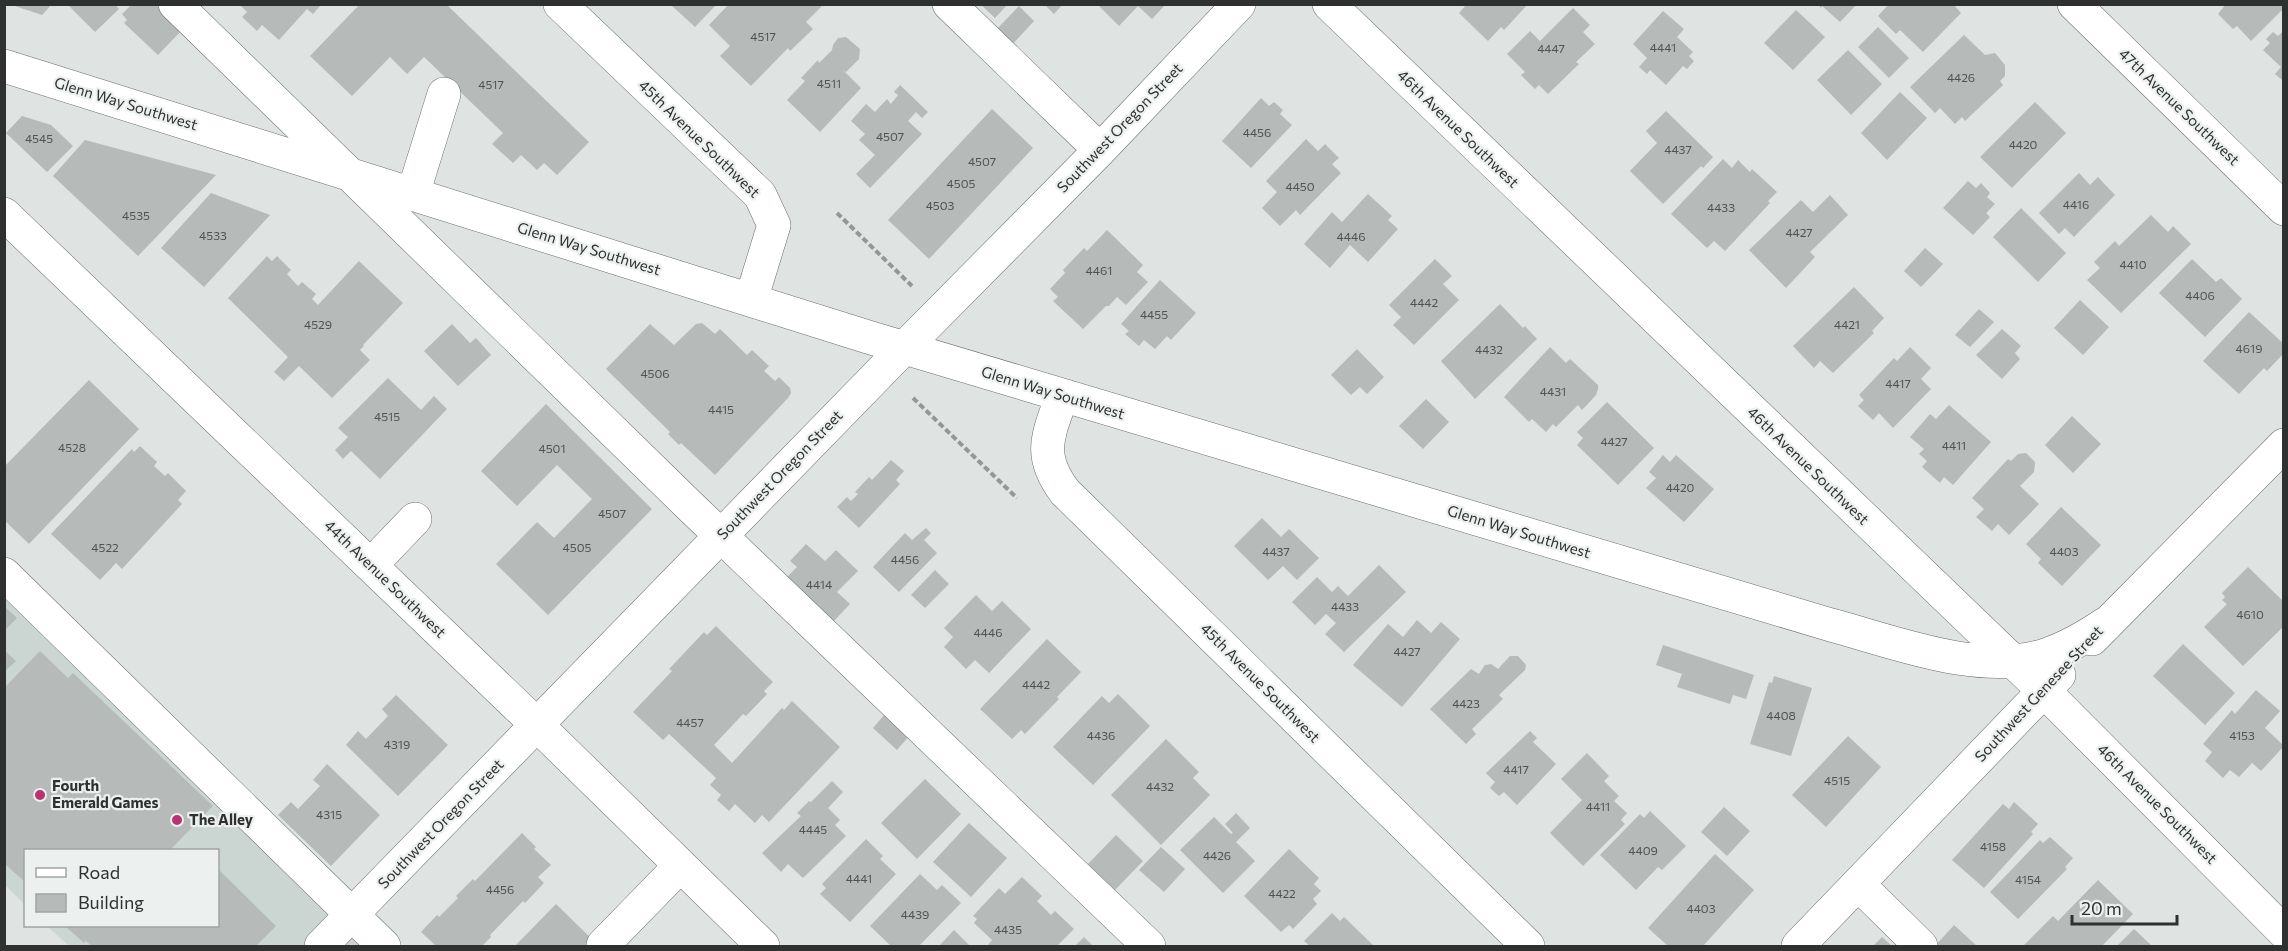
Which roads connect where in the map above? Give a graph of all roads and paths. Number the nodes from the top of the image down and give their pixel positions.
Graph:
1 (175, 4) edge
2 (560, 4) edge
3 (949, 4) edge
4 (1239, 4) edge
5 (1329, 4) edge
6 (2074, 4) edge
7 (4, 66) edge
8 (444, 94) dead end
9 (1100, 150) junction
10 (347, 173) junction
11 (413, 194) junction
12 (2283, 209) edge
13 (837, 213) dead end
14 (4, 214) edge
15 (912, 286) dead end
16 (751, 300) junction
17 (904, 348) junction
18 (1062, 396) junction
19 (913, 398) dead end
20 (2283, 445) edge
21 (1017, 498) dead end
22 (415, 519) dead end
23 (721, 536) junction
24 (370, 565) junction
25 (4, 574) edge
26 (2105, 624) junction
27 (2013, 661) junction
28 (2044, 691) junction
29 (537, 725) junction
30 (680, 866) junction
31 (1858, 884) junction
32 (352, 914) junction
33 (2283, 932) edge
34 (603, 945) dead end
35 (321, 946) edge
36 (384, 946) edge
37 (763, 946) edge
38 (1149, 946) edge
39 (1528, 946) edge
40 (1798, 946) edge
41 (1921, 946) edge

1 - 10 street
2 - 16 street, 45th Avenue Southwest
3 - 9 street
4 - 9 street, Southwest Oregon Street
5 - 27 street, 46th Avenue Southwest
6 - 12 street, 47th Avenue Southwest
7 - 10 street, Glenn Way Southwest
8 - 11 street
9 - 17 street, Southwest Oregon Street
10 - 11 street, Glenn Way Southwest
10 - 23 street
11 - 16 street, Glenn Way Southwest
13 - 15 path
14 - 24 street, 44th Avenue Southwest
16 - 17 street, Glenn Way Southwest
17 - 18 street, Glenn Way Southwest
17 - 23 street, Southwest Oregon Street
18 - 27 street, Glenn Way Southwest
18 - 39 street, 45th Avenue Southwest
19 - 21 path
20 - 26 street, Southwest Genesee Street
22 - 24 street
23 - 29 street, Southwest Oregon Street
23 - 38 street
24 - 29 street, 44th Avenue Southwest
25 - 32 street
26 - 27 street, Glenn Way Southwest
26 - 28 street, Southwest Genesee Street
27 - 28 street, 46th Avenue Southwest
28 - 31 street, Southwest Genesee Street
28 - 33 street, 46th Avenue Southwest
29 - 30 street, 44th Avenue Southwest
29 - 32 street, Southwest Oregon Street
30 - 34 street
30 - 37 street, 44th Avenue Southwest
31 - 40 street, Southwest Genesee Street
31 - 41 street
32 - 35 street, Southwest Oregon Street
32 - 36 street

